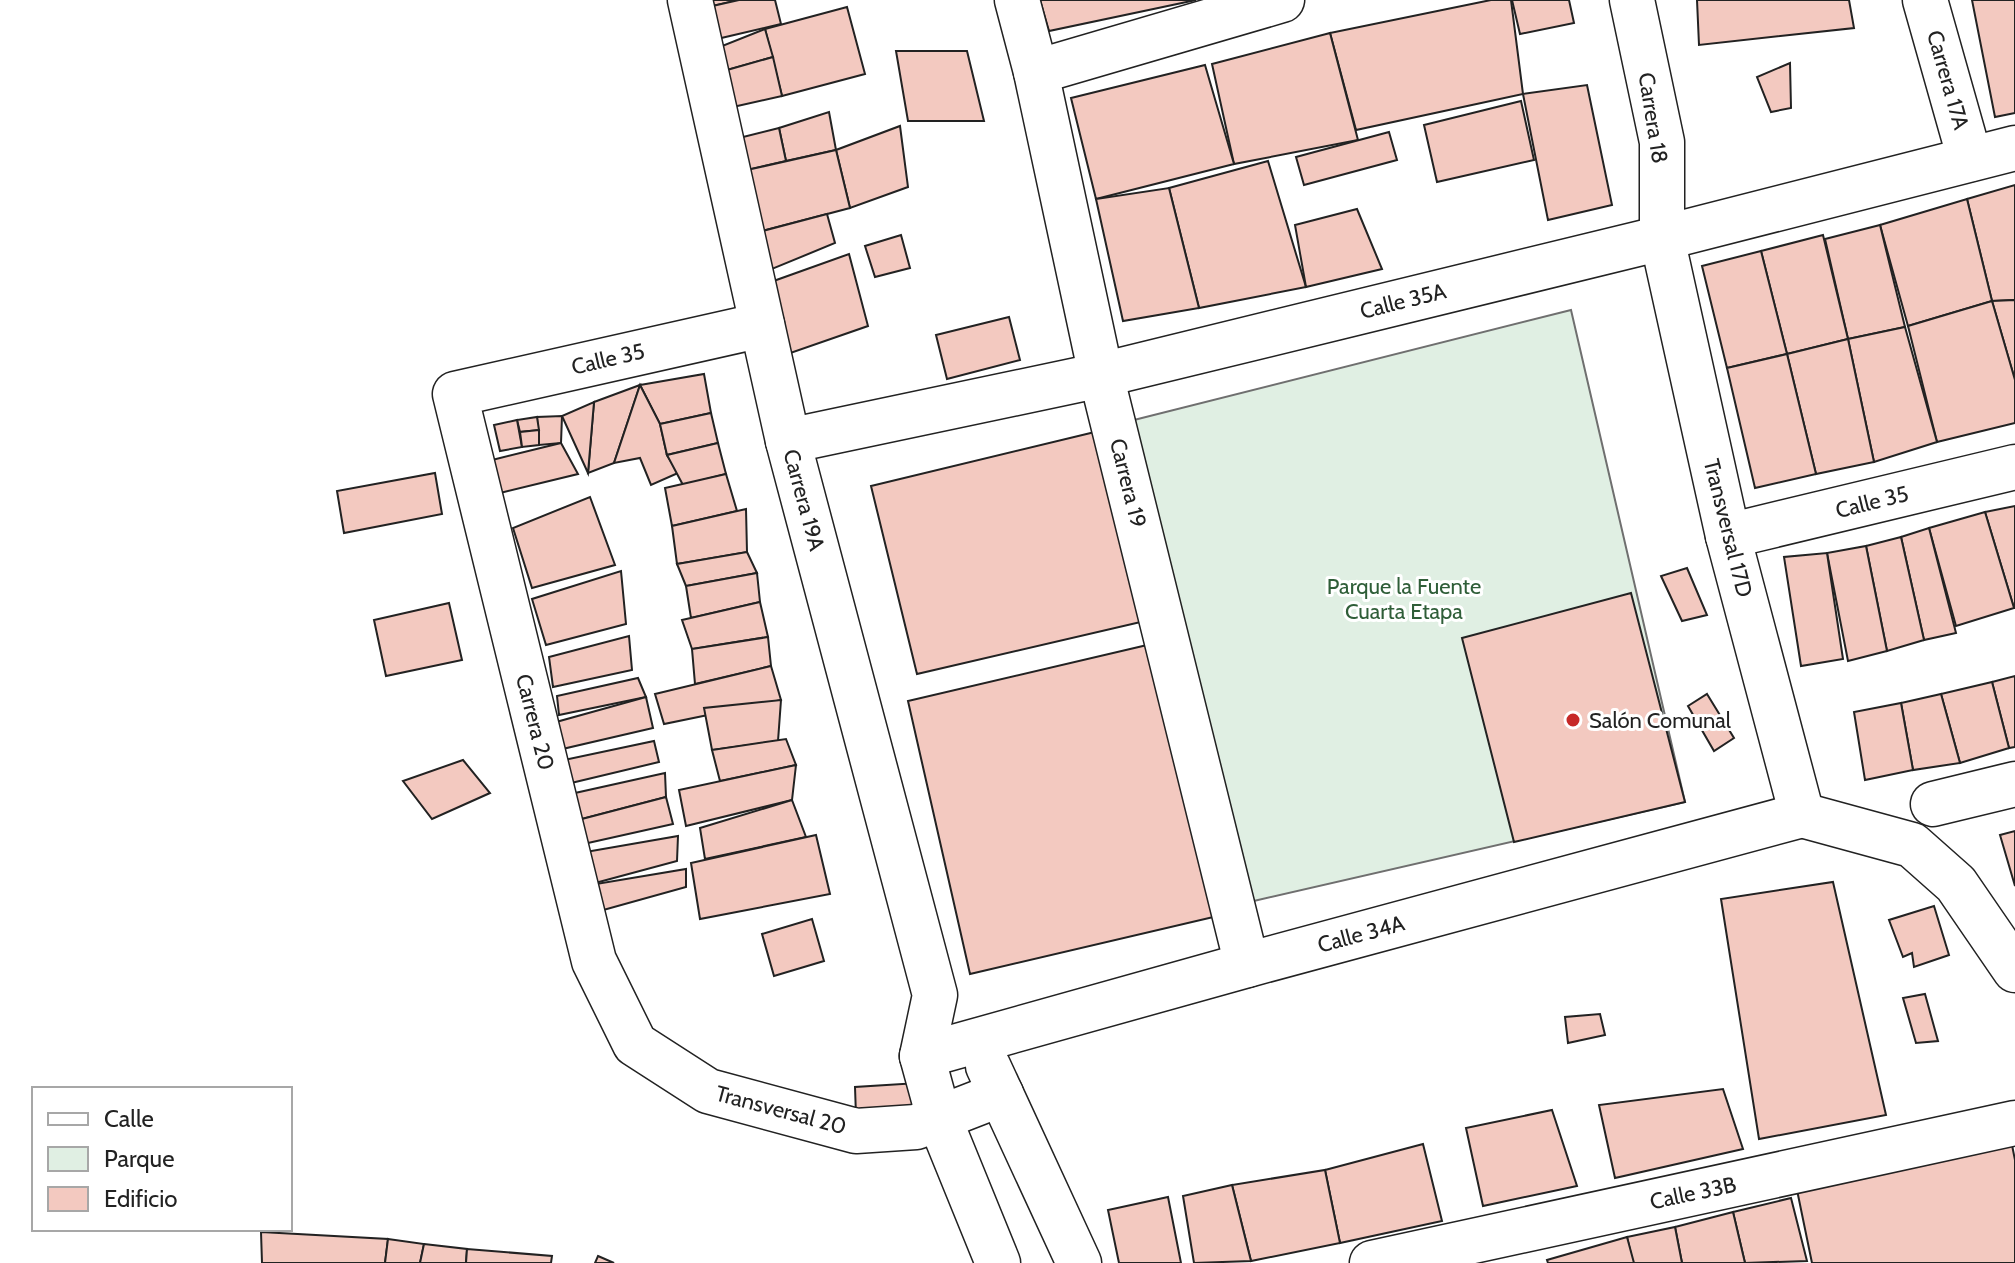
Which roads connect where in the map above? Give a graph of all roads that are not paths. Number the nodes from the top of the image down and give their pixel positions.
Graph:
1 (690, 0) edge
2 (1017, 0) edge
3 (1282, 0) edge
4 (1632, 0) edge
5 (1925, 0) edge
6 (1036, 72) junction
7 (2015, 148) edge
8 (1970, 159) junction
9 (1662, 238) junction
10 (762, 325) junction
11 (1101, 375) junction
12 (455, 394) joint
13 (788, 441) junction
14 (2015, 467) edge
15 (1728, 536) junction
16 (2015, 784) edge
17 (1933, 804) dead end
18 (1802, 815) junction
19 (1247, 965) junction
20 (2015, 970) edge
21 (935, 995) junction
22 (977, 1040) junction
23 (635, 1044) joint
24 (922, 1056) junction
25 (1001, 1094) junction
26 (939, 1118) junction
27 (2015, 1123) edge
28 (998, 1263) edge
29 (1079, 1263) edge
30 (1372, 1263) edge

1 - 10 street, Carrera 19A
2 - 6 street, Carrera 19
3 - 6 street
4 - 9 street, Carrera 18
5 - 8 street, Carrera 17A
6 - 11 street, Carrera 19
7 - 8 street, Calle 35A
8 - 9 street, Calle 35A
9 - 11 street, Calle 35A
9 - 15 street, Transversal 17D
10 - 12 street, Calle 35
10 - 13 street, Carrera 19A
11 - 13 street, Calle 35A
11 - 19 street, Carrera 19
12 - 23 street, Carrera 20
13 - 21 street, Carrera 19A
14 - 15 street, Calle 35
15 - 18 street, Transversal 17D
16 - 17 street
18 - 19 street, Calle 34A
18 - 20 street
19 - 22 street, Calle 34A
21 - 22 street, Carrera 19A
21 - 24 street, Carrera 19A
22 - 24 street, Calle 34A
22 - 25 street, Carrera 19A
23 - 26 street, Transversal 20
24 - 26 street, Carrera 19A
25 - 26 street, Transversal 20
25 - 29 street
26 - 28 street
27 - 30 street, Calle 33B

